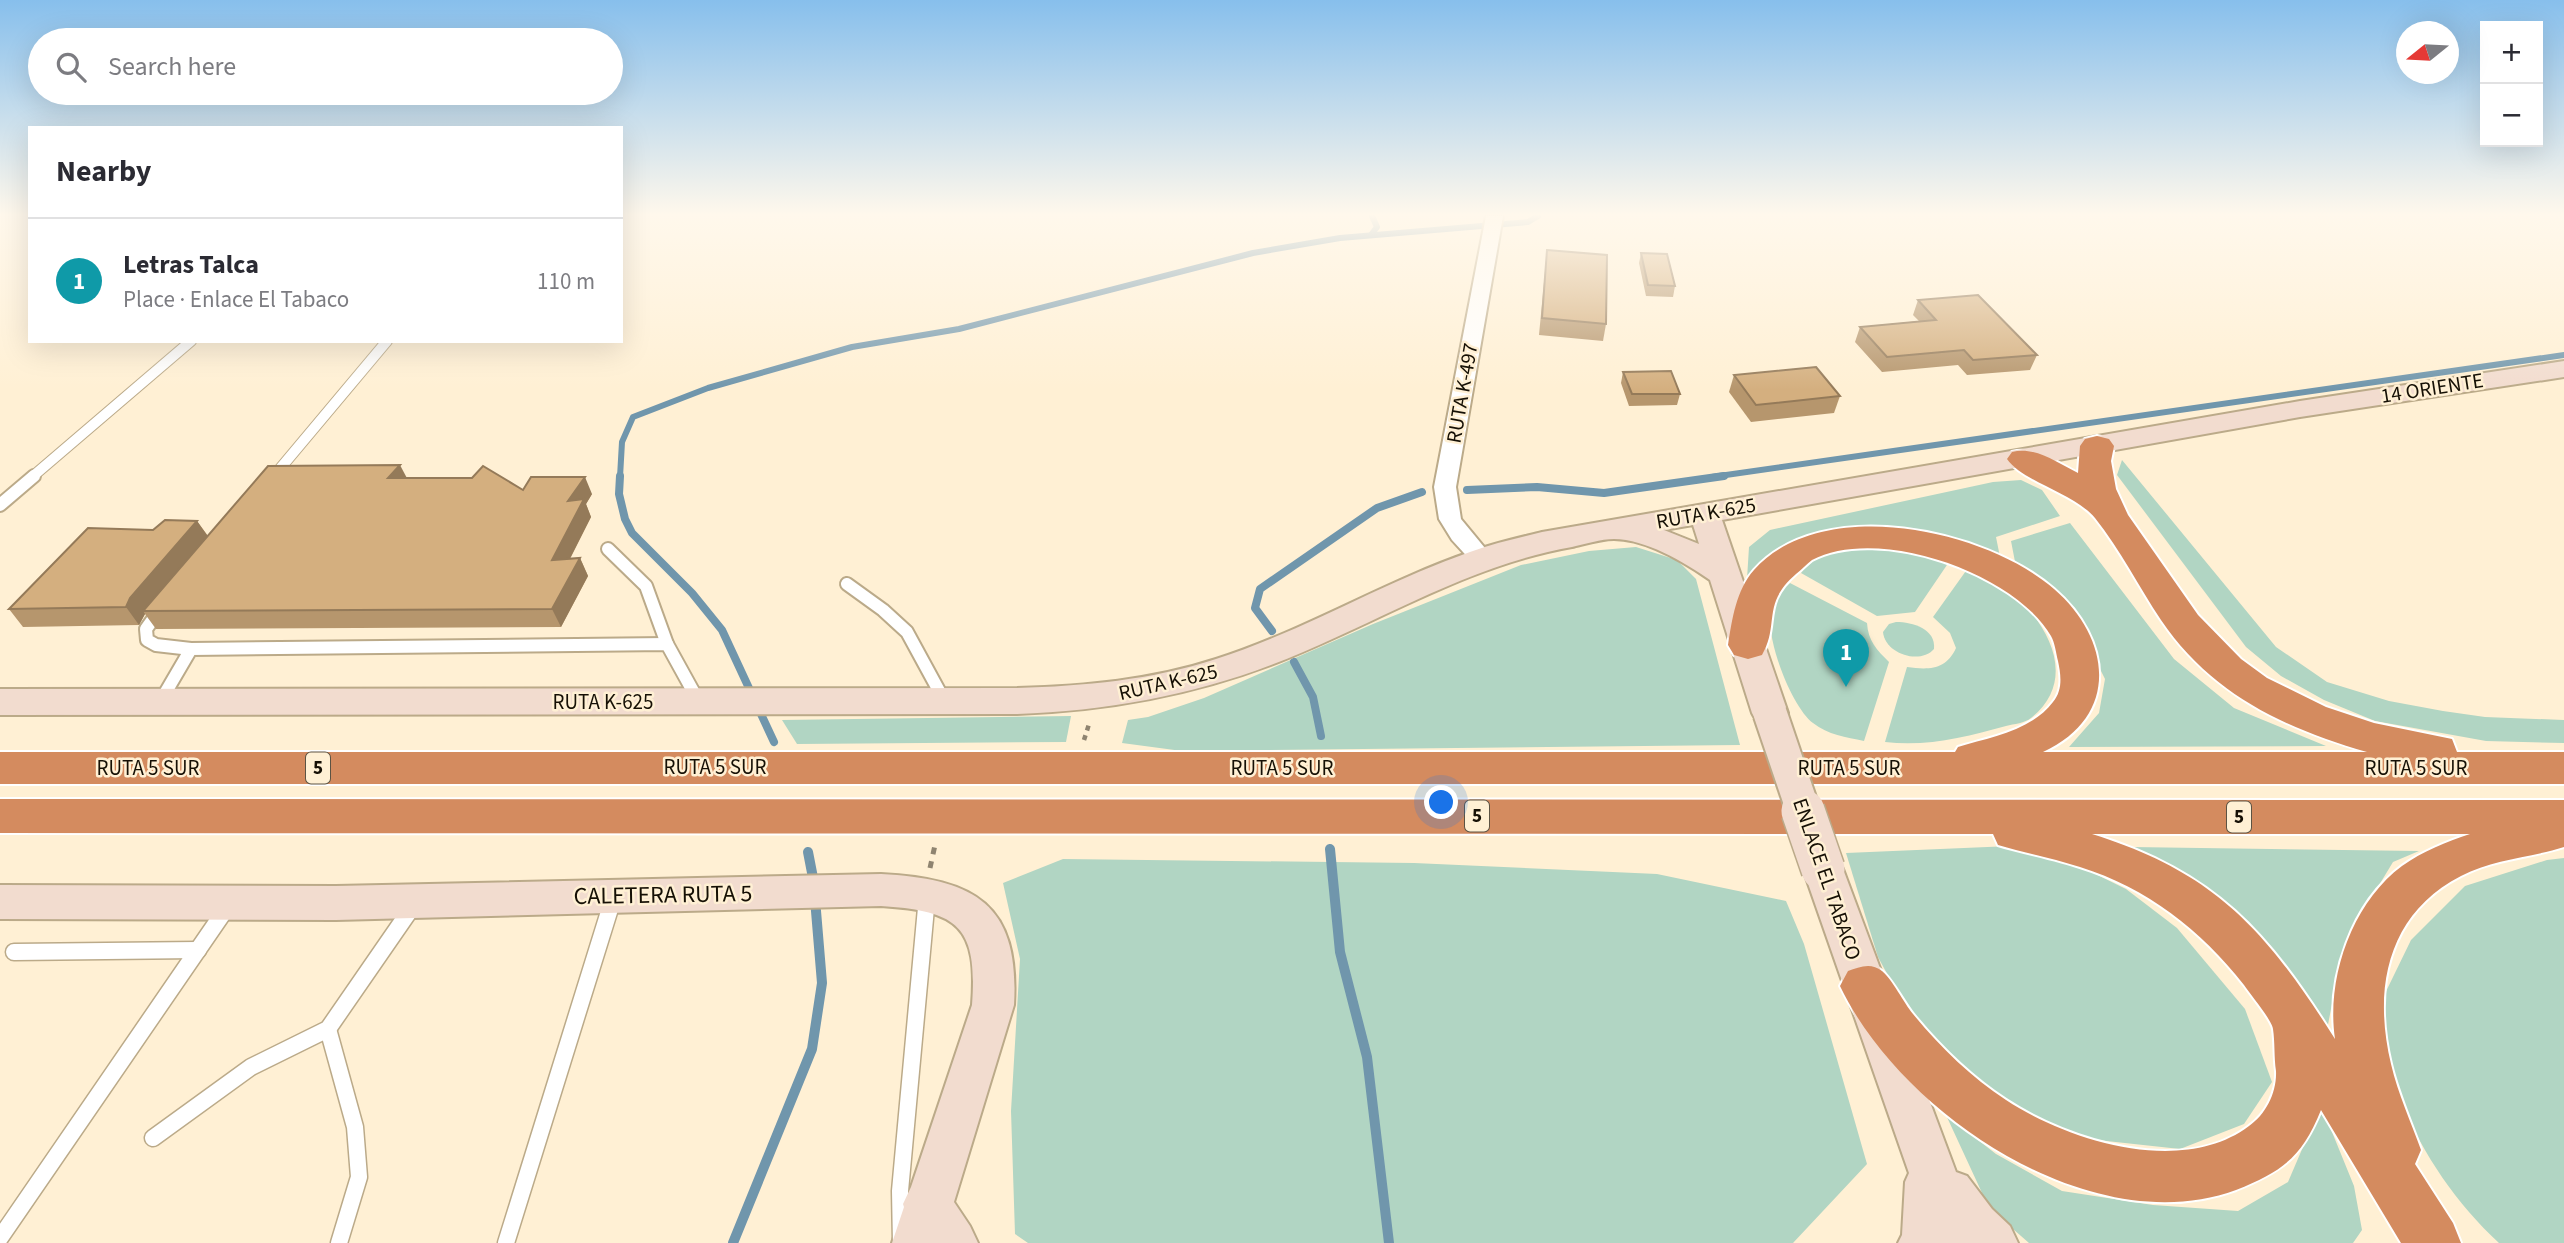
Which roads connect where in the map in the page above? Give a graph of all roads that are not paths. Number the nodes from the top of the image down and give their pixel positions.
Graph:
1 (1484, 274) edge
2 (189, 343) edge
3 (385, 343) edge
4 (2564, 369) edge
5 (2300, 409) joint
6 (2097, 446) junction
7 (2024, 459) junction
8 (264, 486) edge
9 (1806, 496) junction
10 (0, 505) edge
11 (2105, 508) junction
12 (1704, 512) junction
13 (1605, 530) junction
14 (608, 549) dead end
15 (1482, 559) junction
16 (1724, 575) junction
17 (846, 584) dead end
18 (167, 601) edge
19 (667, 643) junction
20 (1748, 645) junction
21 (191, 649) junction
22 (944, 700) junction
23 (0, 702) edge
24 (160, 702) junction
25 (716, 702) junction
26 (0, 768) edge
27 (1925, 768) junction
28 (2564, 768) edge
29 (0, 816) edge
30 (1915, 817) junction
31 (2564, 817) edge
32 (2564, 831) edge
33 (927, 893) junction
34 (614, 896) junction
35 (415, 901) junction
36 (0, 902) edge
37 (230, 903) junction
38 (198, 950) junction
39 (14, 953) dead end
40 (1865, 986) junction
41 (2289, 1011) junction
42 (328, 1028) junction
43 (153, 1138) dead end
44 (1930, 1166) junction
45 (922, 1224) edge
46 (2415, 1230) edge
47 (0, 1238) edge
48 (339, 1243) edge
49 (506, 1243) edge
50 (901, 1243) edge
51 (953, 1243) edge
52 (1923, 1243) edge
53 (1958, 1243) edge
54 (1993, 1243) edge
55 (2457, 1243) edge

1 - 15 street, RUTA K-497
2 - 10 lane
3 - 8 lane
4 - 5 main road, 14 ORIENTE
5 - 6 main road, RUTA K-625
6 - 7 street, RUTA K-625
6 - 11 highway
7 - 9 main road, RUTA K-625
7 - 11 highway
9 - 12 main road, RUTA K-625
9 - 16 main road
11 - 28 highway
12 - 13 main road, RUTA K-625
12 - 16 main road, ENLACE EL TABACO
13 - 15 main road, RUTA K-625
13 - 16 main road
14 - 19 lane
15 - 22 main road, RUTA K-625
16 - 20 main road, ENLACE EL TABACO
17 - 22 lane
18 - 21 lane
19 - 21 lane
19 - 25 lane
20 - 27 highway
20 - 40 main road, ENLACE EL TABACO, bridge
21 - 24 lane
22 - 25 main road, RUTA K-625
23 - 24 main road, RUTA K-625
24 - 25 main road, RUTA K-625
26 - 27 highway, RUTA 5 SUR / 5
27 - 28 highway, RUTA 5 SUR / 5
29 - 30 highway, 5
30 - 31 highway, 5
30 - 41 highway
32 - 46 highway
33 - 34 main road, CALETERA RUTA 5
33 - 45 main road, CALETERA RUTA 5
33 - 50 lane
34 - 35 main road, CALETERA RUTA 5
34 - 49 lane
35 - 37 main road, CALETERA RUTA 5
35 - 42 lane
36 - 37 main road, CALETERA RUTA 5
37 - 38 lane
38 - 39 lane
38 - 47 lane
40 - 41 highway
40 - 44 main road, ENLACE EL TABACO
41 - 46 highway
42 - 43 lane
42 - 48 lane
44 - 52 main road
44 - 53 main road, ENLACE EL TABACO
44 - 54 main road
45 - 51 main road
46 - 55 highway

